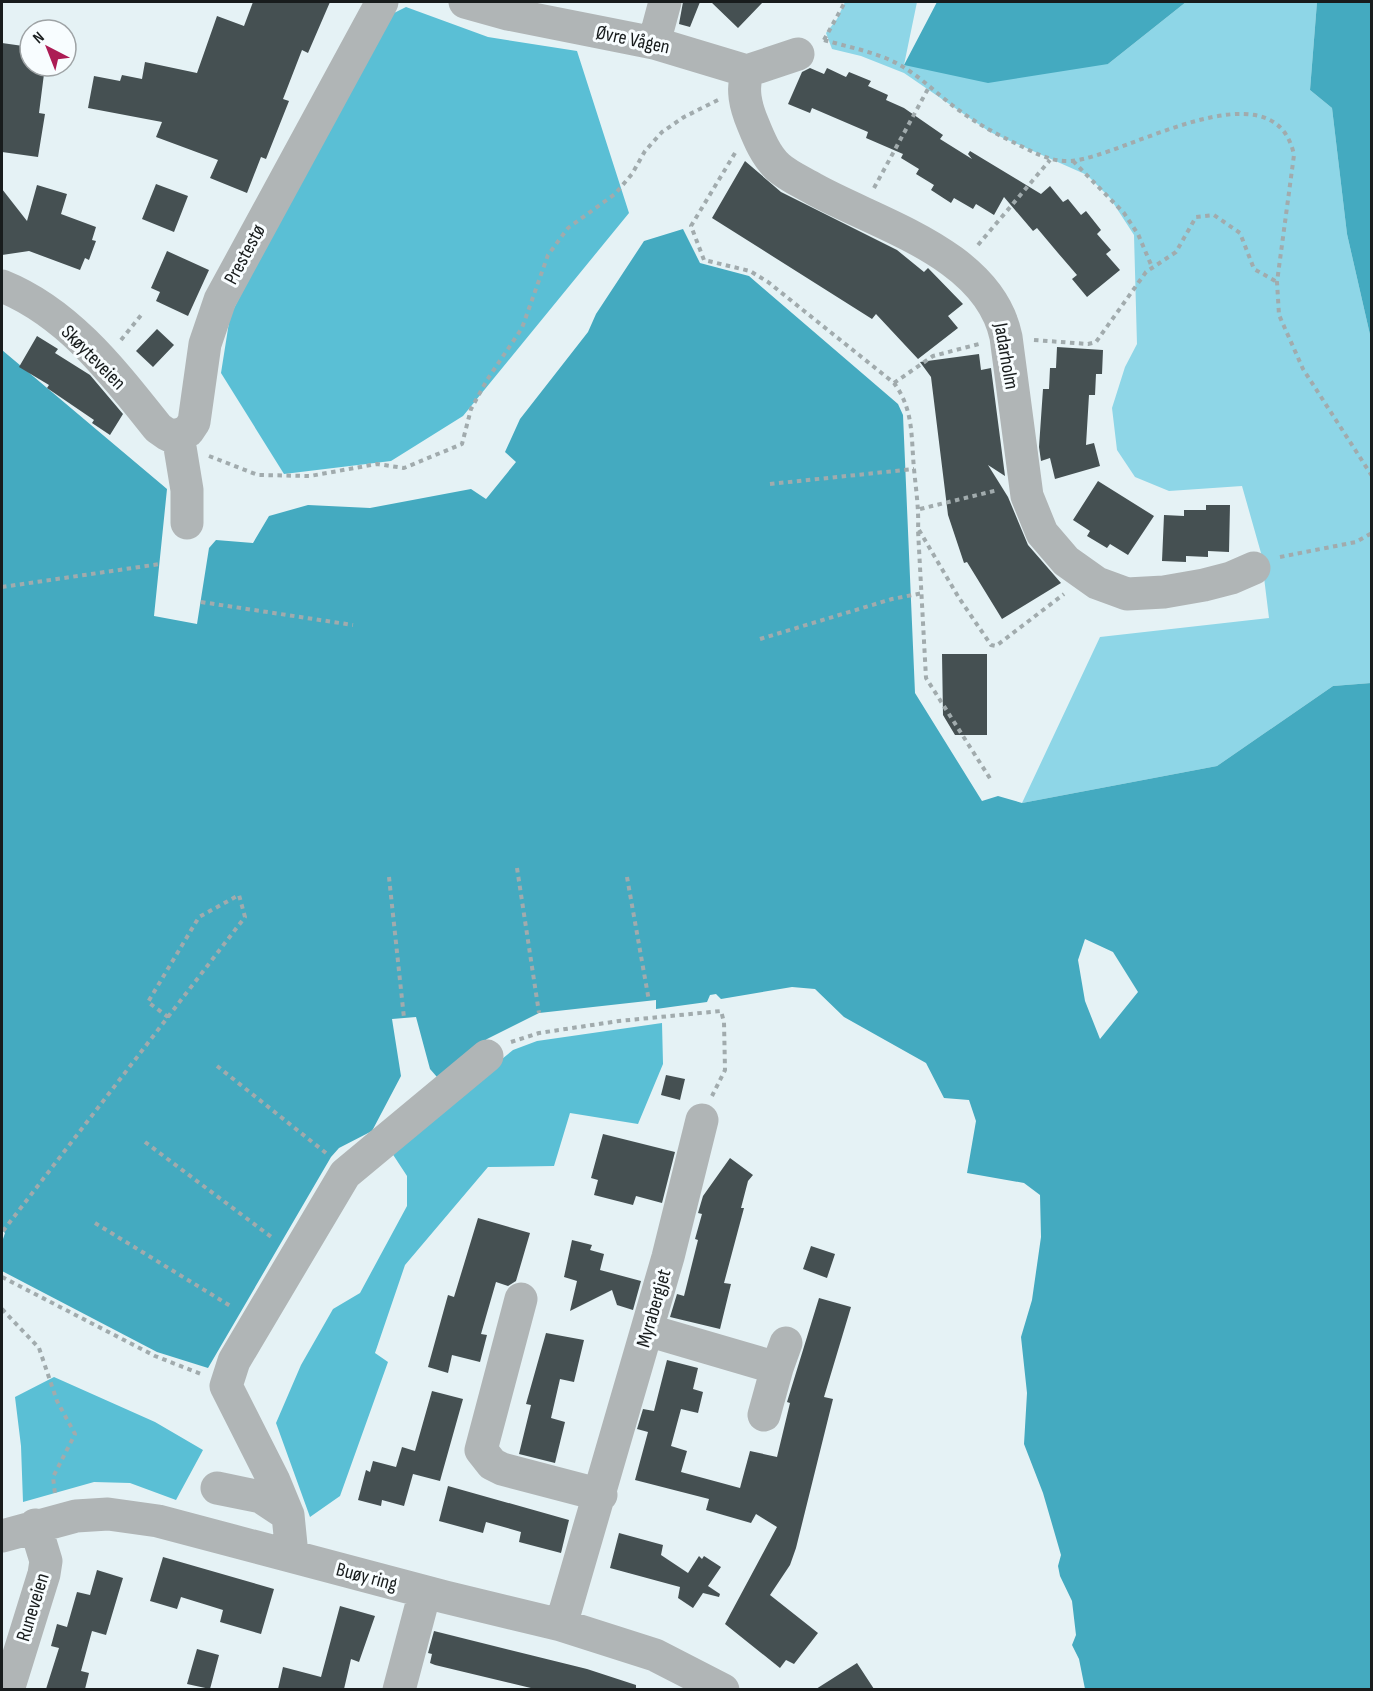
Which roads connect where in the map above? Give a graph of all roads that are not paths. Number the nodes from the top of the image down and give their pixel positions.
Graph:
1 (382, 2) edge
2 (465, 2) edge
3 (665, 2) edge
4 (654, 43) junction
5 (811, 47) road end
6 (745, 80) junction
7 (2, 286) edge
8 (178, 435) junction
9 (187, 524) dead end
10 (1254, 568) road end
11 (487, 1056) road end
12 (702, 1120) road end
13 (521, 1299) dead end
14 (647, 1330) junction
15 (764, 1415) dead end
16 (217, 1488) dead end
17 (601, 1495) junction
18 (288, 1515) junction
19 (35, 1525) junction
20 (2, 1536) edge
21 (292, 1556) junction
22 (425, 1592) junction
23 (561, 1625) junction
24 (8, 1689) edge
25 (399, 1689) edge
26 (723, 1689) edge

1 - 8 street, Prestestø
2 - 4 street, Øvre Vågen
3 - 4 street
4 - 6 street, Øvre Vågen
5 - 6 street
6 - 10 street, Jadarholm
7 - 8 street, Skøyteveien
8 - 9 street
11 - 18 street
12 - 14 street, Myrabergjet
13 - 17 street
14 - 15 street
14 - 17 street, Myrabergjet
16 - 18 street
17 - 23 street, Myrabergjet
18 - 21 street
19 - 20 street, Buøy ring
19 - 21 street, Buøy ring
19 - 24 street, Runeveien
21 - 22 street, Buøy ring
22 - 23 street, Buøy ring
22 - 25 street
23 - 26 street, Buøy ring

